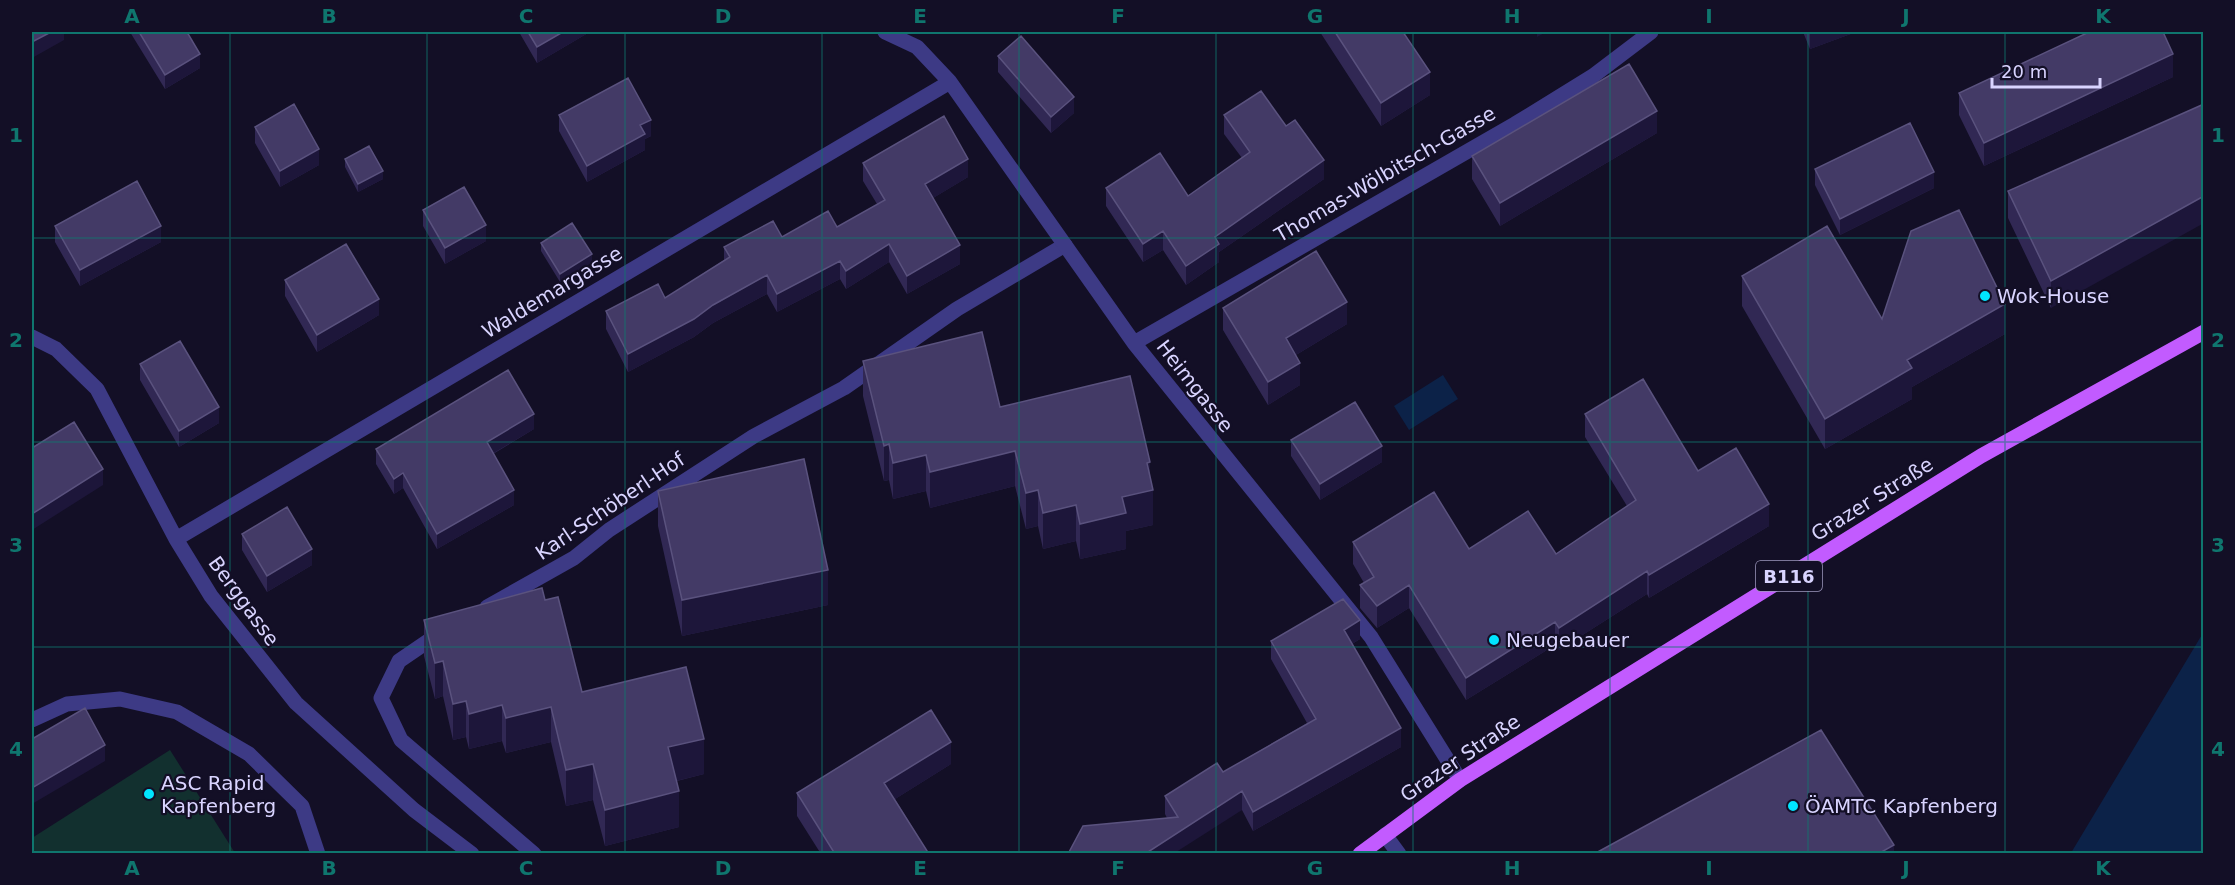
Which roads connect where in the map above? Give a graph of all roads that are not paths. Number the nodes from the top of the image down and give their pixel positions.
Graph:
1 (885, 32) edge
2 (1651, 32) edge
3 (950, 82) junction
4 (1065, 245) junction
5 (2204, 332) edge
6 (32, 337) edge
7 (1134, 343) junction
8 (176, 539) junction
9 (472, 616) edge
10 (451, 627) edge
11 (32, 720) edge
12 (1460, 780) junction
13 (1385, 835) junction
14 (318, 854) edge
15 (472, 854) edge
16 (534, 854) edge
17 (1360, 854) edge
18 (1399, 854) edge

1 - 3 street, Heimgasse
2 - 7 street, Thomas-Wölbitsch-Gasse
3 - 4 street, Heimgasse
3 - 8 street, Waldemargasse
4 - 7 street, Heimgasse
4 - 9 street, Karl-Schöberl-Hof
5 - 12 main road, Grazer Straße / B116
6 - 8 street, Berggasse
7 - 12 street, Heimgasse
8 - 15 street, Berggasse
10 - 16 street
11 - 14 street
12 - 13 main road, Grazer Straße / B116
13 - 17 main road, Grazer Straße / B116
13 - 18 street

